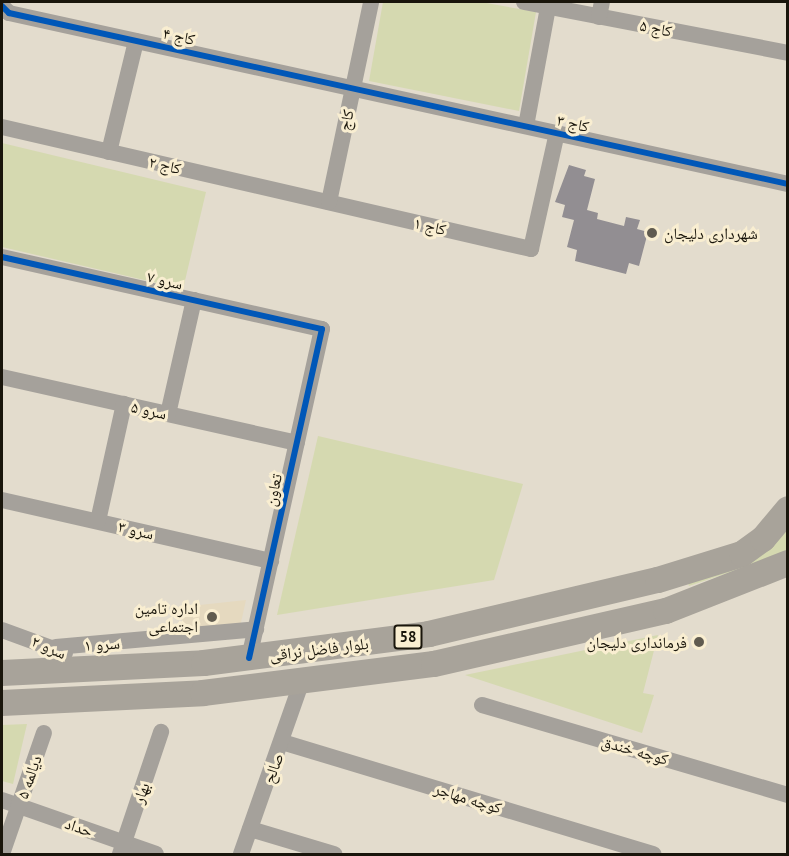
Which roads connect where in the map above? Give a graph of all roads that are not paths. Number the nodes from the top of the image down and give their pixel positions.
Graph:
1 (371, 2) edge
2 (524, 2) edge
3 (2, 6) edge
4 (548, 7) junction
5 (601, 9) edge
6 (136, 41) junction
7 (788, 53) edge
8 (352, 88) junction
9 (526, 126) junction
10 (2, 127) edge
11 (557, 133) junction
12 (109, 152) junction
13 (788, 184) edge
14 (329, 202) junction
15 (2, 257) edge
16 (194, 300) junction
17 (322, 329) joint
18 (2, 377) edge
19 (124, 405) junction
20 (168, 414) junction
21 (297, 443) junction
22 (2, 500) edge
23 (788, 509) edge
24 (98, 521) junction
25 (271, 561) junction
26 (788, 563) edge
27 (788, 582) edge
28 (666, 611) junction
29 (256, 629) junction
30 (2, 630) edge
31 (56, 647) junction
32 (249, 658) junction
33 (93, 670) junction
34 (2, 673) edge
35 (302, 681) junction
36 (2, 703) edge
37 (482, 705) dead end
38 (161, 732) dead end
39 (44, 734) dead end
40 (282, 742) junction
41 (788, 795) edge
42 (2, 800) edge
43 (19, 806) junction
44 (250, 829) junction
45 (122, 849) edge
46 (2, 855) edge
47 (156, 855) edge
48 (241, 855) edge
49 (334, 855) edge
50 (654, 855) edge

1 - 8 street, کاج
2 - 4 street, کاج ۵
3 - 6 street, کاج ۴
4 - 5 street, کاج ۵
4 - 9 street
5 - 7 street, کاج ۵
6 - 8 street, کاج ۴
6 - 12 street
8 - 9 street, کاج ۳
8 - 14 street, کاج
9 - 11 street, کاج ۳
10 - 12 street, کاج ۲
11 - 13 street, کاج ۳
11 - 14 street, کاج ۱
12 - 14 street, کاج ۲
15 - 16 street, سرو ۷
16 - 17 street, سرو ۷
16 - 20 street
17 - 21 street, تعاون
18 - 19 street, سرو ۵
19 - 20 street, سرو ۵
19 - 24 street
20 - 21 street, سرو ۵
21 - 25 street, تعاون
22 - 24 street, سرو ۳
23 - 32 main road, بلوار فاضل نراقی / 58
24 - 25 street, سرو ۳
25 - 29 street, تعاون
26 - 28 main road, بلوار فاضل نراقی / 58
27 - 28 main road
28 - 35 main road, بلوار فاضل نراقی / 58
29 - 31 street, سرو ۱
29 - 32 street, تعاون
30 - 31 street, سرو ۲
31 - 33 street, سرو ۲
32 - 33 main road, بلوار فاضل نراقی / 58
33 - 34 main road, بلوار فاضل نراقی / 58
35 - 36 main road, بلوار فاضل نراقی / 58
35 - 40 street, صالح
37 - 41 street, کوچه خندق
38 - 45 street, بهار
39 - 43 street, دیالمه ۵
40 - 44 street, صالح
40 - 50 street, کوچه مهاجر
42 - 43 street, حداد
43 - 45 street, حداد
43 - 46 street, دیالمه ۵
44 - 48 street, صالح
44 - 49 street
45 - 47 street, حداد

